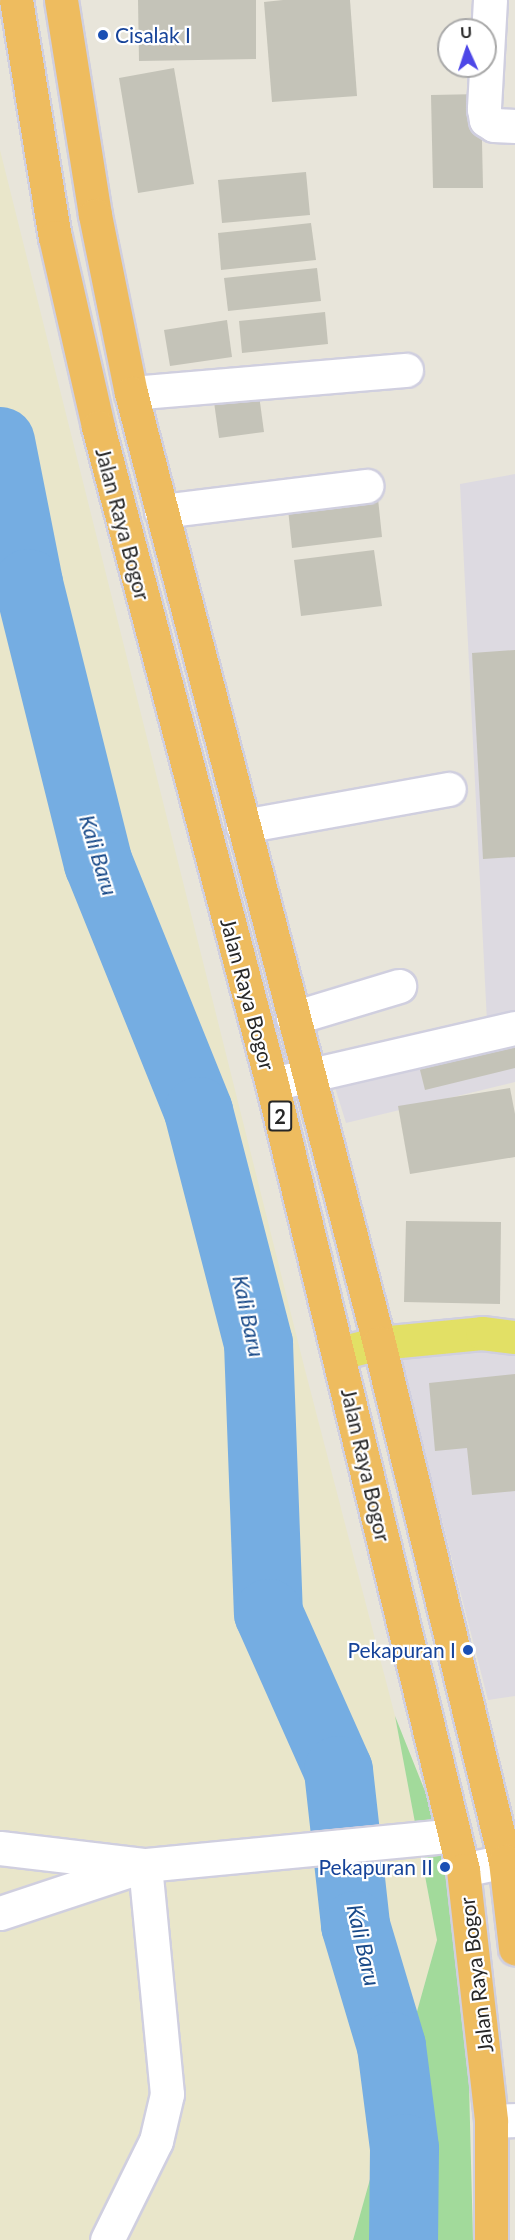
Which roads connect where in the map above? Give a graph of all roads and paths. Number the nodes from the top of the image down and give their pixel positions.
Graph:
1 (16, 0) edge
2 (61, 0) edge
3 (490, 0) edge
4 (515, 126) edge
5 (406, 370) dead end
6 (131, 393) junction
7 (366, 486) dead end
8 (161, 511) junction
9 (449, 789) dead end
10 (243, 826) junction
11 (399, 986) dead end
12 (293, 1018) junction
13 (515, 1029) edge
14 (308, 1073) junction
15 (272, 1084) junction
16 (515, 1337) edge
17 (379, 1343) junction
18 (340, 1353) junction
19 (454, 1835) junction
20 (0, 1848) edge
21 (505, 1861) junction
22 (145, 1865) junction
23 (463, 1870) junction
24 (0, 1913) edge
25 (515, 1948) edge
26 (503, 2120) edge
27 (107, 2240) edge
28 (491, 2240) edge

1 - 15 highway, Jalan Raya Bogor / 2
2 - 6 highway, Jalan Raya Bogor / 2
3 - 4 street
5 - 6 street
6 - 8 highway, Jalan Raya Bogor / 2
7 - 8 street
8 - 10 highway, Jalan Raya Bogor / 2
9 - 10 street
10 - 12 highway, Jalan Raya Bogor / 2
11 - 12 street
12 - 14 highway, Jalan Raya Bogor / 2
13 - 14 street
14 - 15 street
14 - 17 highway, Jalan Raya Bogor / 2
15 - 18 highway, Jalan Raya Bogor / 2
16 - 17 main road
17 - 18 main road
17 - 21 highway, Jalan Raya Bogor / 2
18 - 19 highway, Jalan Raya Bogor / 2
19 - 22 street
19 - 23 highway, Jalan Raya Bogor / 2
20 - 22 street
21 - 23 street
21 - 25 highway, Jalan Raya Bogor / 2
22 - 24 street
22 - 27 street
23 - 26 highway, Jalan Raya Bogor / 2
26 - 28 highway, Jalan Raya Bogor / 2

